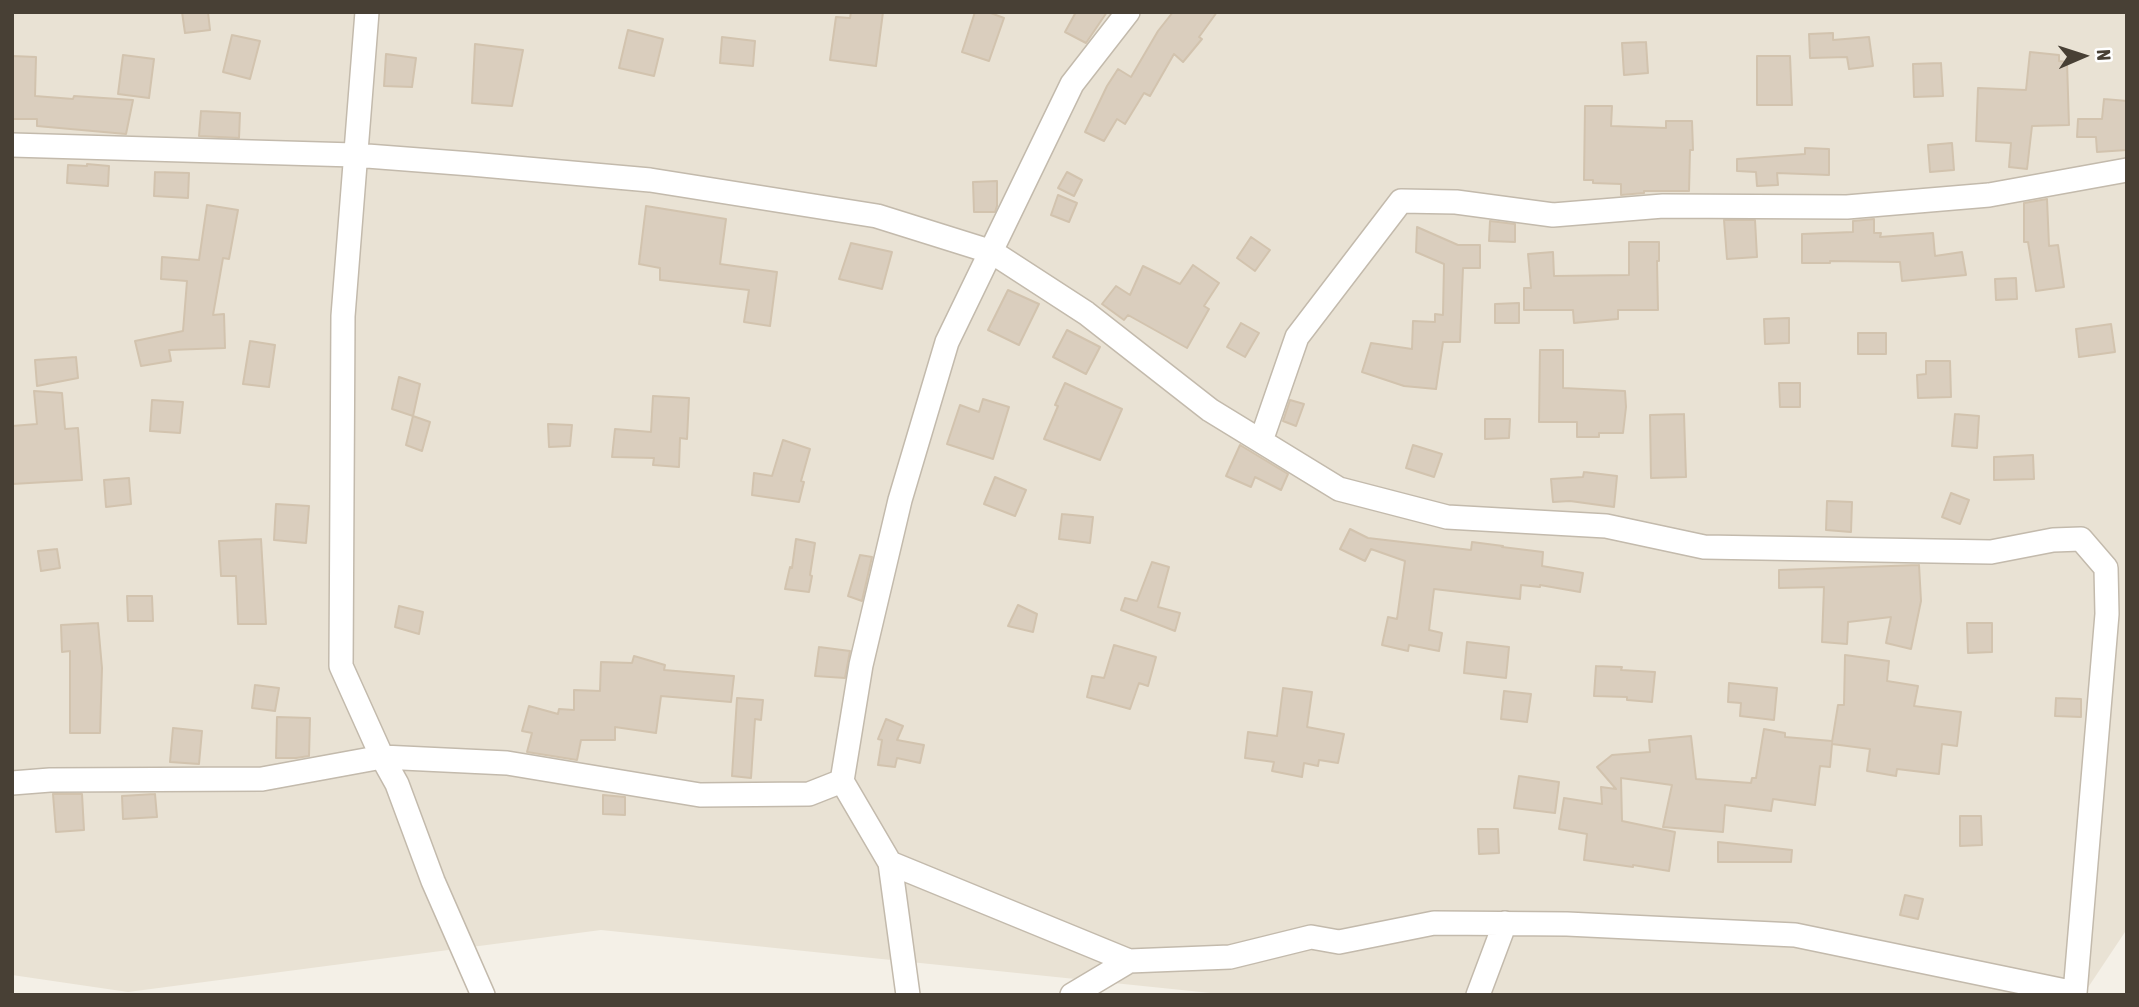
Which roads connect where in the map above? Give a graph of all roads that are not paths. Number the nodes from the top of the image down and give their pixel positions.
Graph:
1 (367, 12) edge
2 (1128, 12) edge
3 (12, 145) edge
4 (354, 155) junction
5 (2127, 170) edge
6 (992, 252) junction
7 (1261, 441) junction
8 (382, 757) junction
9 (842, 781) junction
10 (12, 783) edge
11 (890, 863) junction
12 (1505, 923) junction
13 (1129, 961) junction
14 (2085, 994) edge
15 (483, 995) edge
16 (908, 995) edge
17 (1072, 995) edge
18 (1478, 995) edge

1 - 4 street
2 - 6 street
3 - 4 street
4 - 6 street
4 - 8 street
5 - 7 street
6 - 7 street
6 - 9 street
7 - 14 street
8 - 9 street
8 - 10 street
8 - 15 street
9 - 11 street
11 - 13 street
11 - 16 street
12 - 13 street
12 - 14 street
12 - 18 street
13 - 17 street

